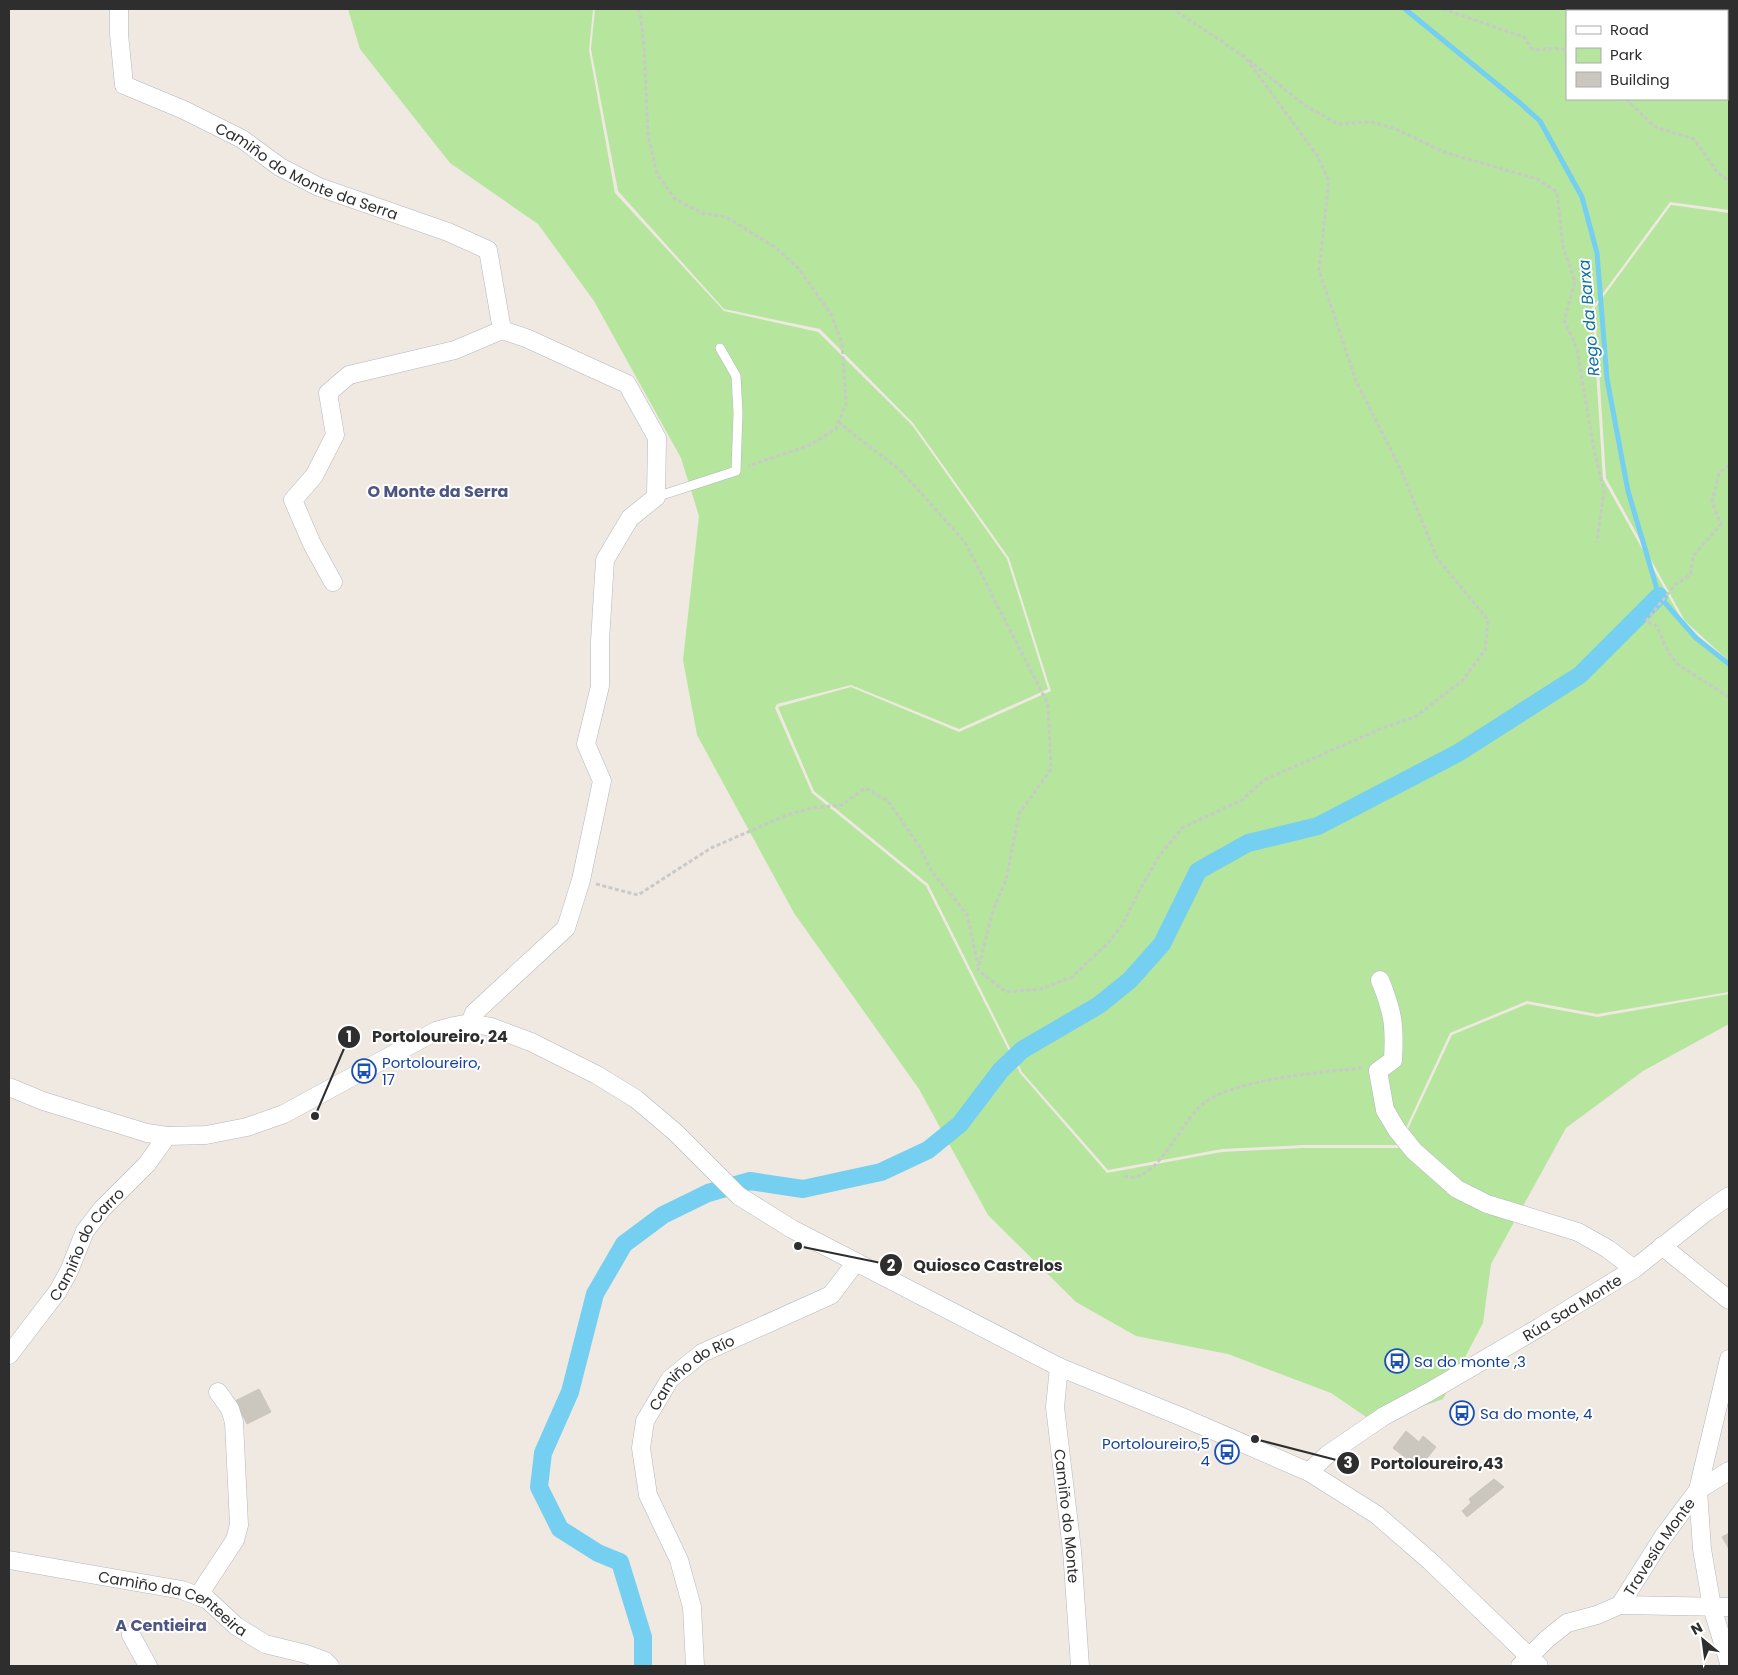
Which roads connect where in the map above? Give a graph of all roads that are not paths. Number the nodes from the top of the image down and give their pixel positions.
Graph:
1 (119, 9) edge
2 (502, 330) junction
3 (720, 348) dead end
4 (656, 497) junction
5 (333, 582) dead end
6 (1380, 980) dead end
7 (470, 1023) junction
8 (9, 1087) edge
9 (167, 1136) junction
10 (1729, 1196) edge
11 (1662, 1246) junction
12 (856, 1262) junction
13 (1634, 1268) junction
14 (1729, 1300) edge
15 (9, 1355) edge
16 (1729, 1359) edge
17 (1059, 1367) junction
18 (218, 1392) dead end
19 (1729, 1471) edge
20 (1309, 1472) junction
21 (1698, 1490) junction
22 (9, 1560) edge
23 (198, 1596) junction
24 (1620, 1605) junction
25 (1721, 1607) edge
26 (131, 1636) dead end
27 (1530, 1663) edge
28 (1729, 1663) edge
29 (148, 1666) edge
30 (330, 1666) edge
31 (694, 1666) edge
32 (1080, 1666) edge

1 - 2 street, Camiño do Monte da Serra
2 - 4 street
2 - 5 street
3 - 4 lane
4 - 7 street
6 - 13 street, Rúa Saa Monte
7 - 9 street
7 - 12 street
8 - 9 street
9 - 15 street, Camiño do Carro
10 - 11 street, Rúa Saa Monte
11 - 13 street, Rúa Saa Monte
11 - 14 street
12 - 17 street
12 - 31 street, Camiño do Río
13 - 20 street, Rúa Saa Monte
16 - 21 street, Travesía Monte
17 - 20 street
17 - 32 street, Camiño do Monte
18 - 23 street
19 - 21 street, Travesía Monte
20 - 27 street
21 - 24 street, Travesía Monte
21 - 25 street, Travesía Monte
22 - 23 street, Camiño da Centeeira
23 - 30 street, Camiño da Centeeira
24 - 25 street, Travesía Monte
24 - 27 street, Travesía Monte
25 - 28 street, Travesía Monte
26 - 29 street

